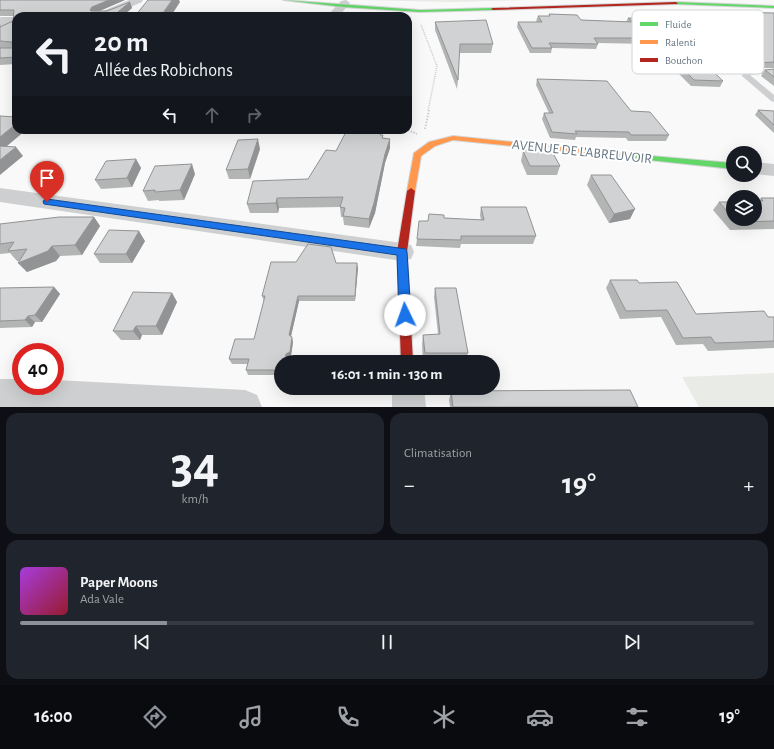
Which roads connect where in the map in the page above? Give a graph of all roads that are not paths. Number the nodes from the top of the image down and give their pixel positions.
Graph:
1 (138, 0) edge
2 (285, 0) edge
3 (317, 0) edge
4 (649, 0) edge
5 (692, 0) edge
6 (774, 4) edge
7 (344, 5) junction
8 (774, 7) edge
9 (110, 12) edge
10 (337, 12) edge
11 (12, 23) edge
12 (2, 25) edge
13 (764, 71) edge
14 (774, 71) edge
15 (746, 74) edge
16 (774, 99) edge
17 (726, 165) edge
18 (762, 169) edge
19 (774, 170) edge
20 (0, 195) edge
21 (402, 252) junction
22 (407, 355) edge
23 (0, 395) edge
24 (408, 395) edge
25 (245, 407) edge
26 (409, 407) edge

1 - 9 street
2 - 7 main road
3 - 7 main road
4 - 7 main road
5 - 6 main road
7 - 8 main road
7 - 10 street
11 - 12 street
13 - 14 lane
15 - 16 lane
17 - 21 main road, AVENUE DE L'ABREUVOIR
18 - 19 street
20 - 21 street
21 - 22 main road
23 - 25 street
24 - 26 street

